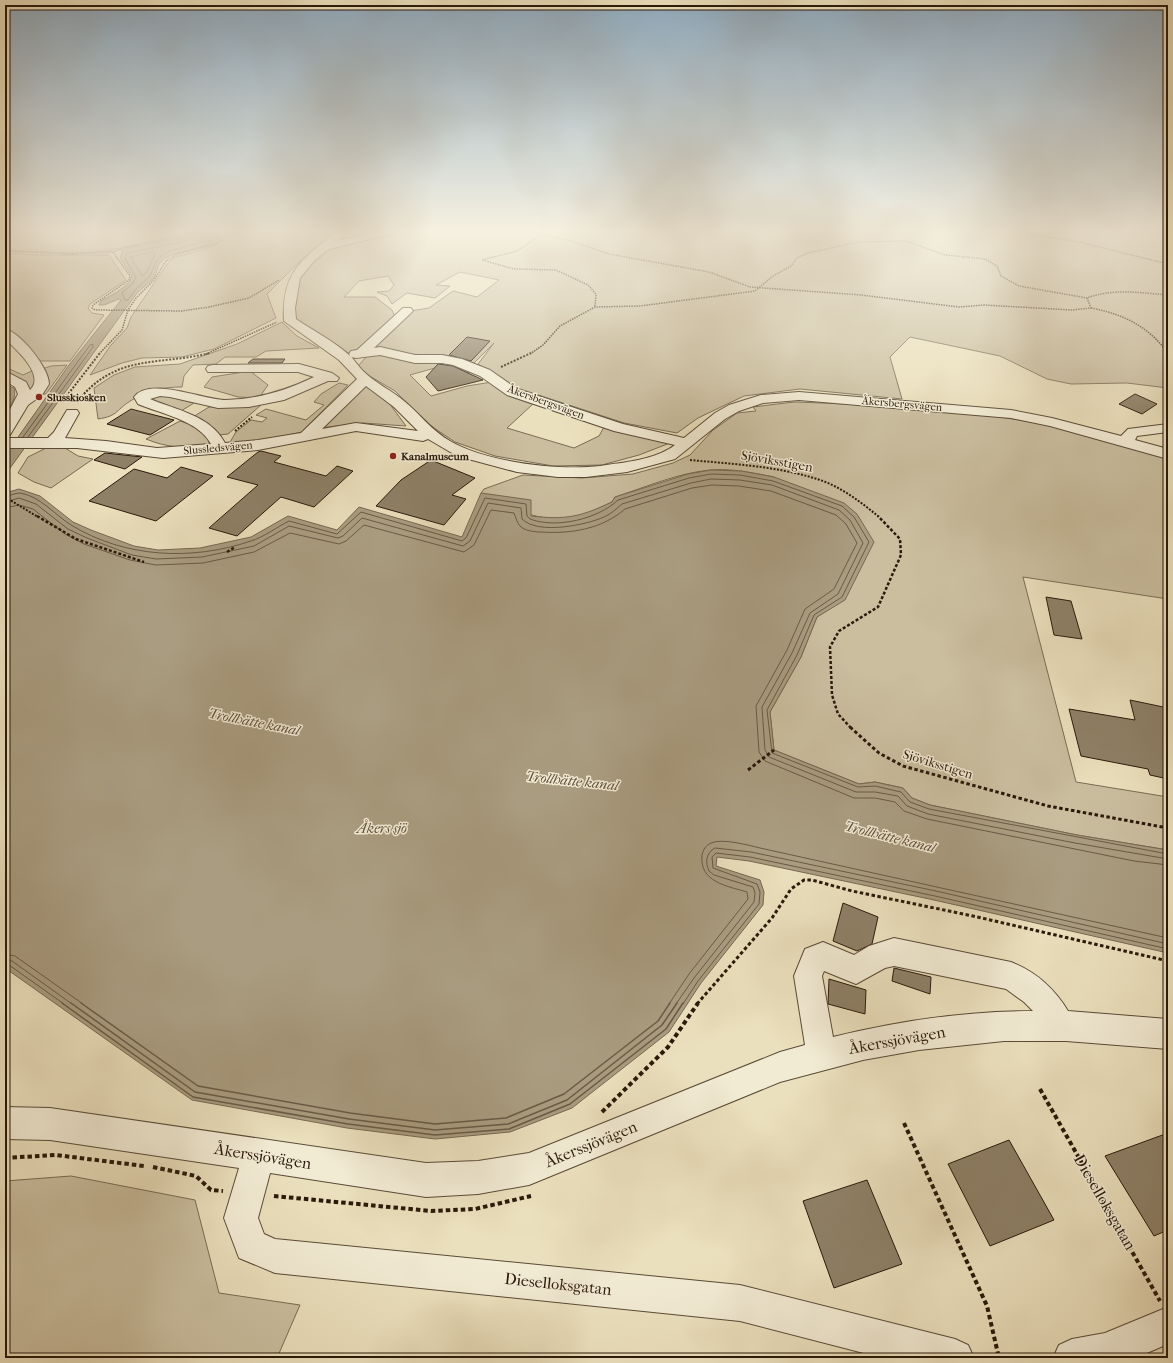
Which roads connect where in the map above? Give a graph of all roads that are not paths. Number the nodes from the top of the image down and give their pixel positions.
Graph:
1 (291, 293) edge
2 (407, 311) dead end
3 (5, 333) edge
4 (361, 353) junction
5 (346, 359) junction
6 (213, 369) dead end
7 (322, 374) junction
8 (361, 377) junction
9 (7, 379) edge
10 (22, 402) junction
11 (69, 407) road end
12 (147, 417) dead end
13 (184, 418) junction
14 (1168, 428) edge
15 (430, 433) junction
16 (306, 436) junction
17 (7, 439) edge
18 (52, 442) junction
19 (688, 443) junction
20 (1127, 443) junction
21 (220, 448) junction
22 (1168, 454) edge
23 (1060, 1026) junction
24 (1168, 1034) edge
25 (821, 1054) junction
26 (5, 1123) edge
27 (259, 1155) junction
28 (1166, 1317) edge
29 (955, 1358) edge
30 (1072, 1358) edge

1 - 5 street
2 - 4 street, Åkersbergsvägen
3 - 10 street, Slussledsvägen
4 - 5 street, Åkersbergsvägen
4 - 19 street, Åkersbergsvägen
5 - 7 street
5 - 8 street, Åkersbergsvägen
6 - 7 street
7 - 8 street
7 - 13 street
8 - 15 street, Åkersbergsvägen
8 - 16 street
9 - 10 street
10 - 17 street, Slussledsvägen
11 - 18 street
12 - 13 street
13 - 21 street
14 - 20 street
15 - 16 street, Slussledsvägen
15 - 19 street, Åkersbergsvägen
16 - 21 street, Slussledsvägen
17 - 18 street, Slussledsvägen
18 - 21 street, Slussledsvägen
19 - 20 street, Åkersbergsvägen
20 - 22 street, Åkersbergsvägen
23 - 24 street, Åkerssjövägen
23 - 25 street, Åkerssjövägen
23 - 25 street
25 - 27 street, Åkerssjövägen
26 - 27 street, Åkerssjövägen
27 - 29 street, Dieselloksgatan
28 - 30 street

